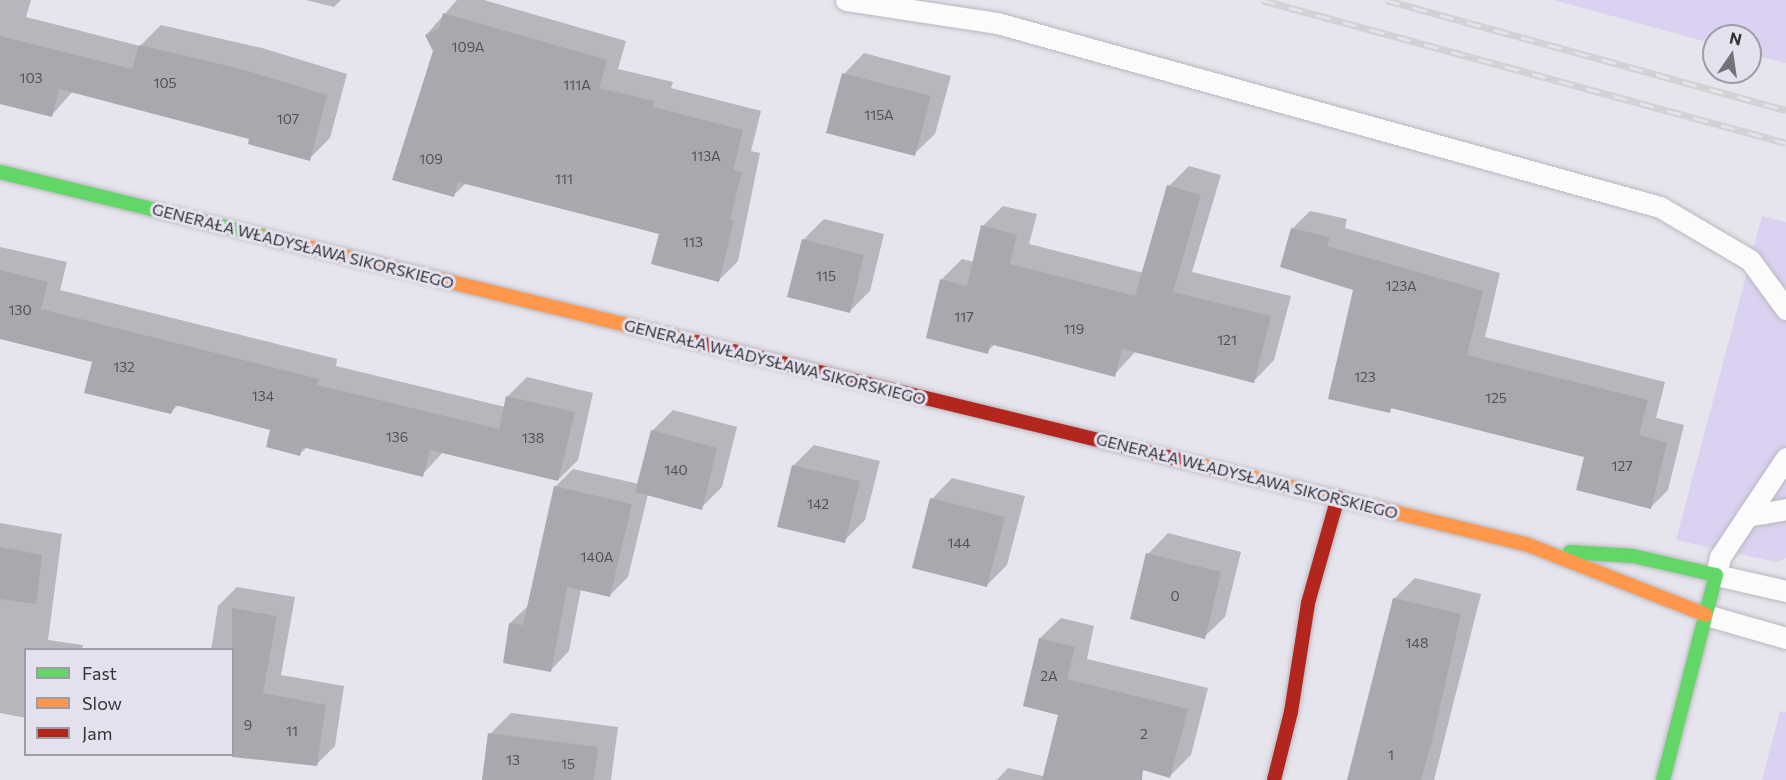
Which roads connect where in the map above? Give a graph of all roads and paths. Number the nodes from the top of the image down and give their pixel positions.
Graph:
1 (846, 0) edge
2 (0, 172) edge
3 (1786, 309) edge
4 (1786, 458) edge
5 (1338, 497) junction
6 (1786, 509) edge
7 (1747, 516) junction
8 (1550, 550) junction
9 (1716, 575) junction
10 (1786, 591) edge
11 (1706, 615) junction
12 (1786, 638) edge
13 (1274, 780) edge
14 (1663, 780) edge

1 - 3 lane
2 - 5 street, GENERAŁA WŁADYSŁAWA SIKORSKIEGO
4 - 7 lane
5 - 8 street, GENERAŁA WŁADYSŁAWA SIKORSKIEGO
5 - 13 street
6 - 7 lane
7 - 9 lane
8 - 9 street, GENERAŁA WŁADYSŁAWA SIKORSKIEGO
8 - 11 street, GENERAŁA WŁADYSŁAWA SIKORSKIEGO
9 - 10 lane
9 - 11 street
11 - 12 lane
11 - 14 street

